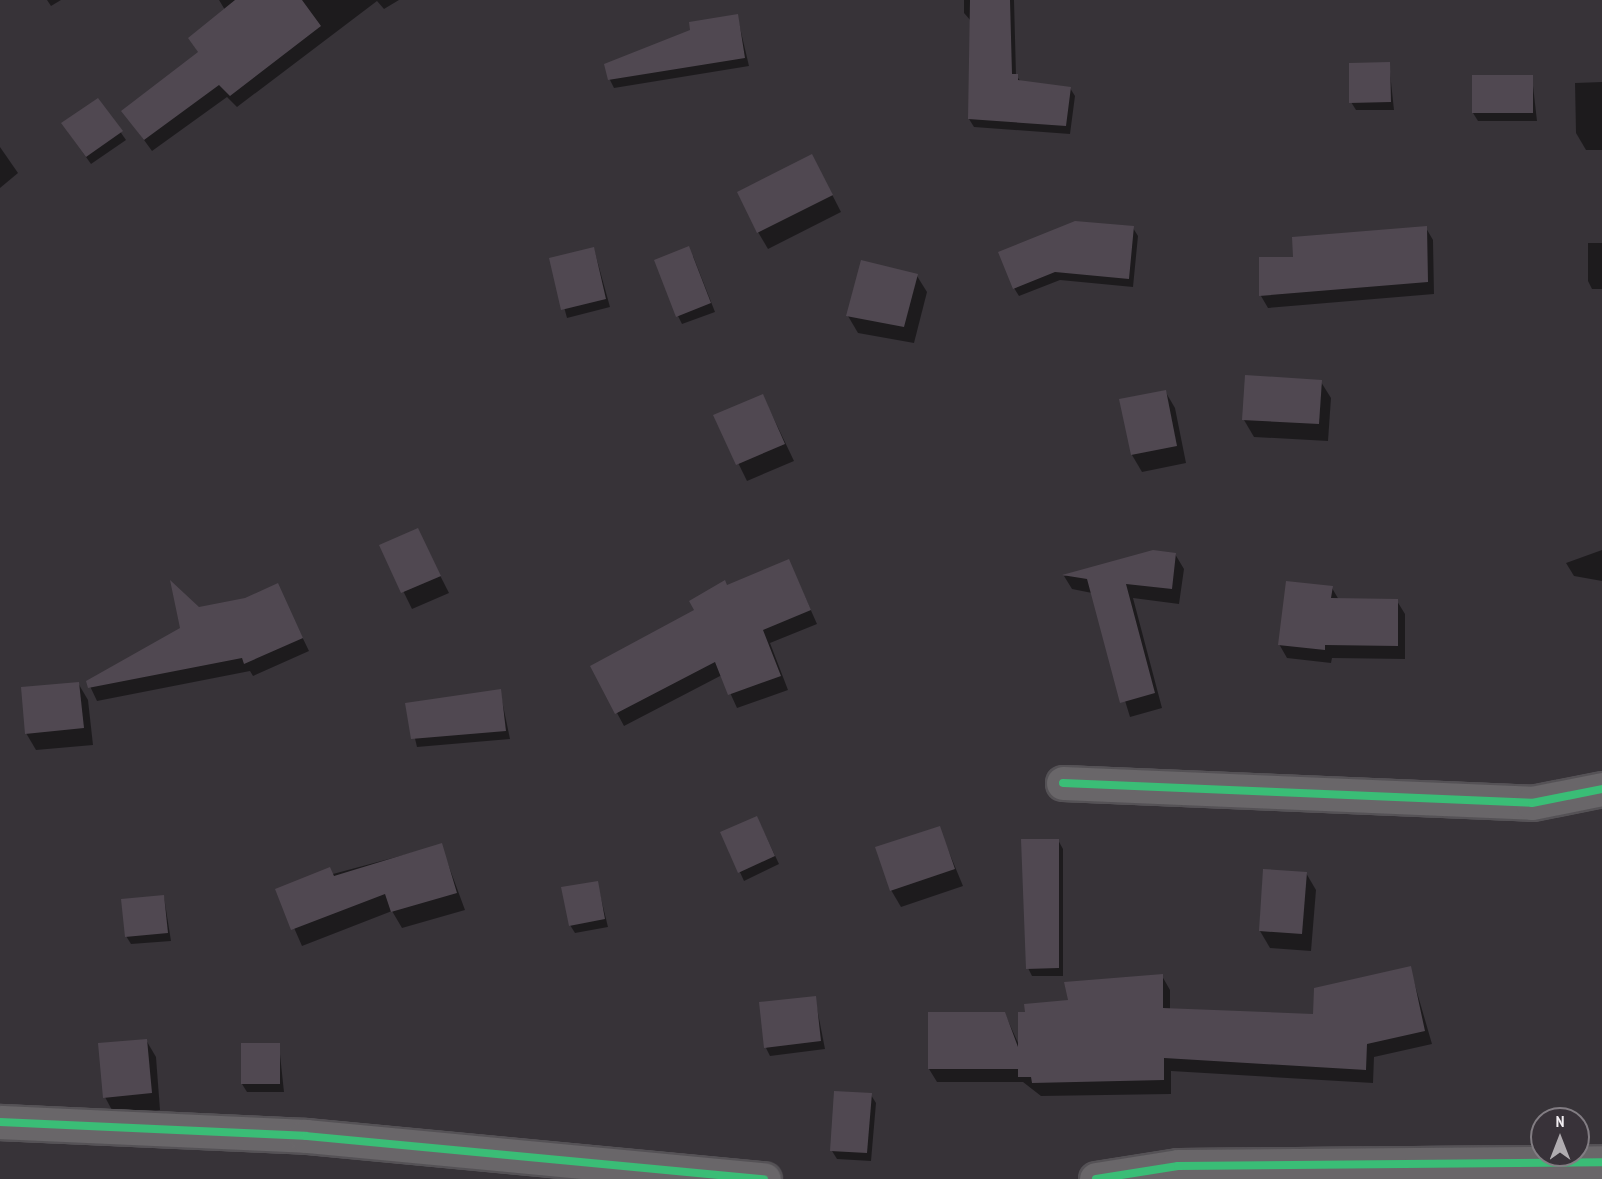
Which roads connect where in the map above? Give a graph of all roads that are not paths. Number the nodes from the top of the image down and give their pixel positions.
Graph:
1 (1063, 783) dead end
2 (1602, 789) edge
3 (0, 1122) edge
4 (1602, 1162) edge
5 (764, 1179) edge
6 (1096, 1179) edge

1 - 2 street
3 - 5 street
4 - 6 street

